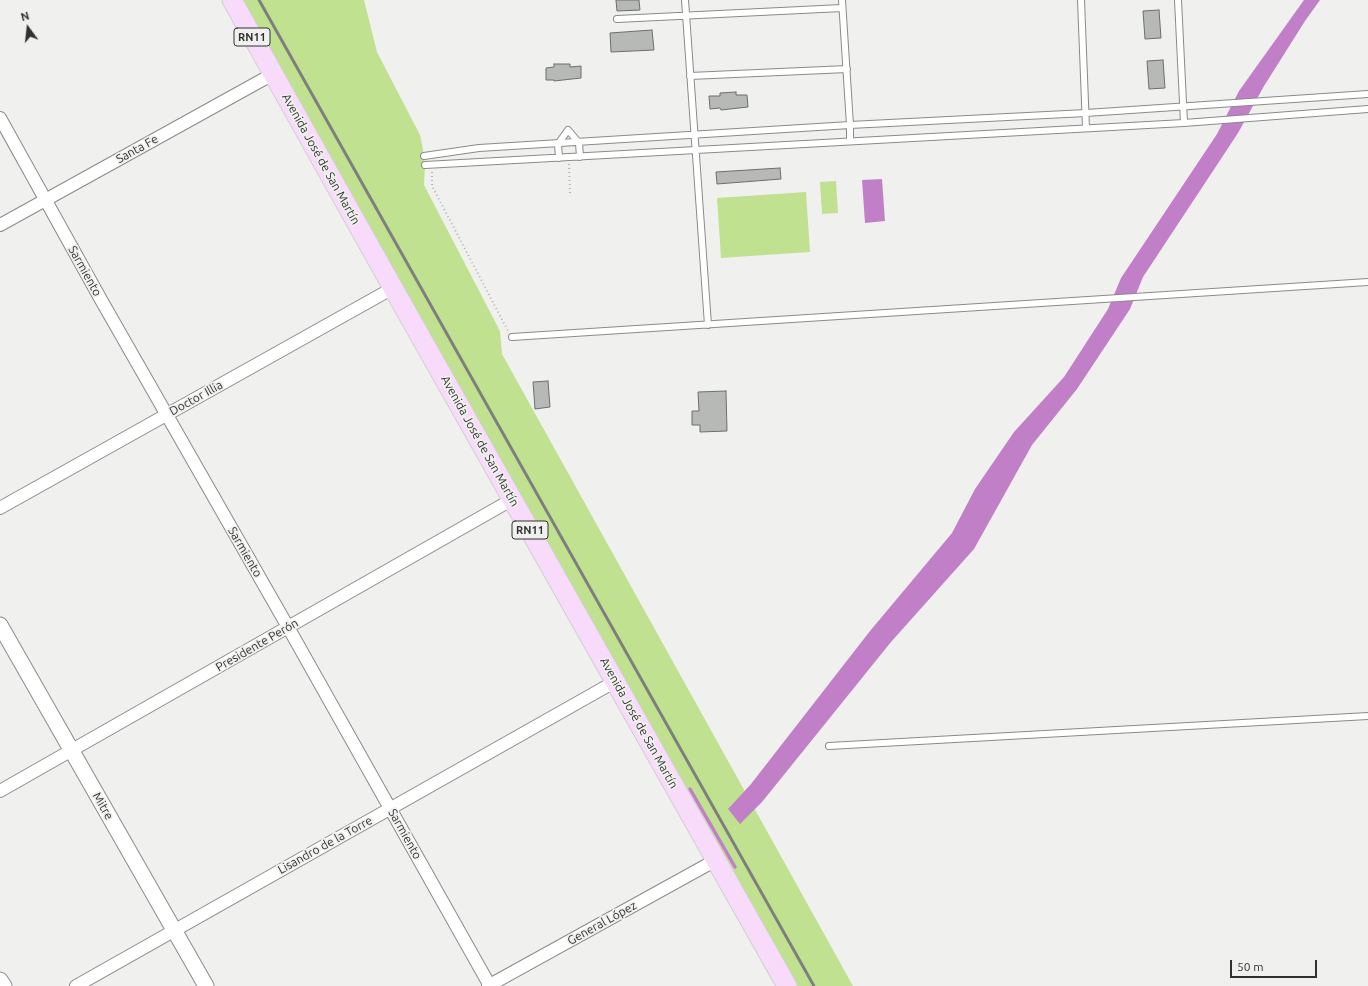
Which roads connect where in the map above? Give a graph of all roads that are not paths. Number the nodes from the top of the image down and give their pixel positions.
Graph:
1 (232, 0) edge
2 (685, 0) edge
3 (842, 0) edge
4 (1081, 0) edge
5 (1178, 0) edge
6 (842, 8) junction
7 (686, 15) junction
8 (617, 19) dead end
9 (846, 68) junction
10 (273, 74) junction
11 (690, 76) junction
12 (1368, 94) edge
13 (1182, 106) junction
14 (1368, 109) edge
15 (1086, 113) junction
16 (0, 118) edge
17 (1184, 123) junction
18 (850, 124) junction
19 (1086, 128) junction
20 (695, 136) junction
21 (850, 141) junction
22 (578, 143) junction
23 (558, 144) junction
24 (695, 150) junction
25 (424, 156) dead end
26 (580, 156) junction
27 (559, 158) junction
28 (428, 165) road end
29 (46, 200) junction
30 (0, 225) edge
31 (1368, 282) edge
32 (393, 288) junction
33 (708, 325) junction
34 (512, 337) road end
35 (166, 415) junction
36 (513, 499) junction
37 (0, 508) edge
38 (0, 625) edge
39 (288, 627) junction
40 (616, 681) junction
41 (1368, 716) edge
42 (829, 746) dead end
43 (71, 750) junction
44 (0, 791) edge
45 (390, 808) junction
46 (716, 860) junction
47 (175, 930) junction
48 (0, 980) edge
49 (4, 986) edge
50 (76, 986) edge
51 (206, 986) edge
52 (489, 986) edge
53 (787, 986) edge

1 - 10 main road, Avenida José de San Martín / RN11
2 - 7 lane
3 - 6 lane
4 - 15 lane
5 - 13 lane
6 - 7 lane
6 - 9 lane
7 - 8 lane
7 - 11 lane
9 - 11 lane
9 - 18 lane
10 - 29 street, Santa Fe
10 - 32 main road, Avenida José de San Martín / RN11
11 - 20 lane
12 - 13 lane
13 - 15 lane
13 - 17 lane
14 - 17 lane
15 - 18 lane
15 - 19 lane
16 - 29 street, Sarmiento
17 - 19 lane
18 - 20 lane
18 - 21 lane
19 - 21 lane
20 - 22 lane
20 - 24 lane
21 - 24 lane
22 - 23 lane
22 - 23 lane
22 - 26 lane
23 - 25 lane
23 - 27 lane
24 - 26 lane
24 - 33 lane
26 - 27 lane
27 - 28 lane
29 - 30 street, Santa Fe
29 - 35 street, Sarmiento
31 - 33 lane
32 - 35 street, Doctor Illia
32 - 36 main road, Avenida José de San Martín / RN11
33 - 34 lane
35 - 37 street, Doctor Illia
35 - 39 street, Sarmiento
36 - 39 street, Presidente Perón
36 - 40 main road, Avenida José de San Martín / RN11
38 - 43 street, Mitre
39 - 43 street, Presidente Perón
39 - 45 street, Sarmiento
40 - 45 street, Lisandro de la Torre
40 - 46 main road, Avenida José de San Martín / RN11
41 - 42 lane
43 - 44 street, Presidente Perón
43 - 47 street, Mitre
45 - 47 street, Lisandro de la Torre
45 - 52 street, Sarmiento
46 - 52 street, General López
46 - 53 main road, Avenida José de San Martín / RN11
47 - 50 street, Lisandro de la Torre
47 - 51 street, Mitre
48 - 49 street

